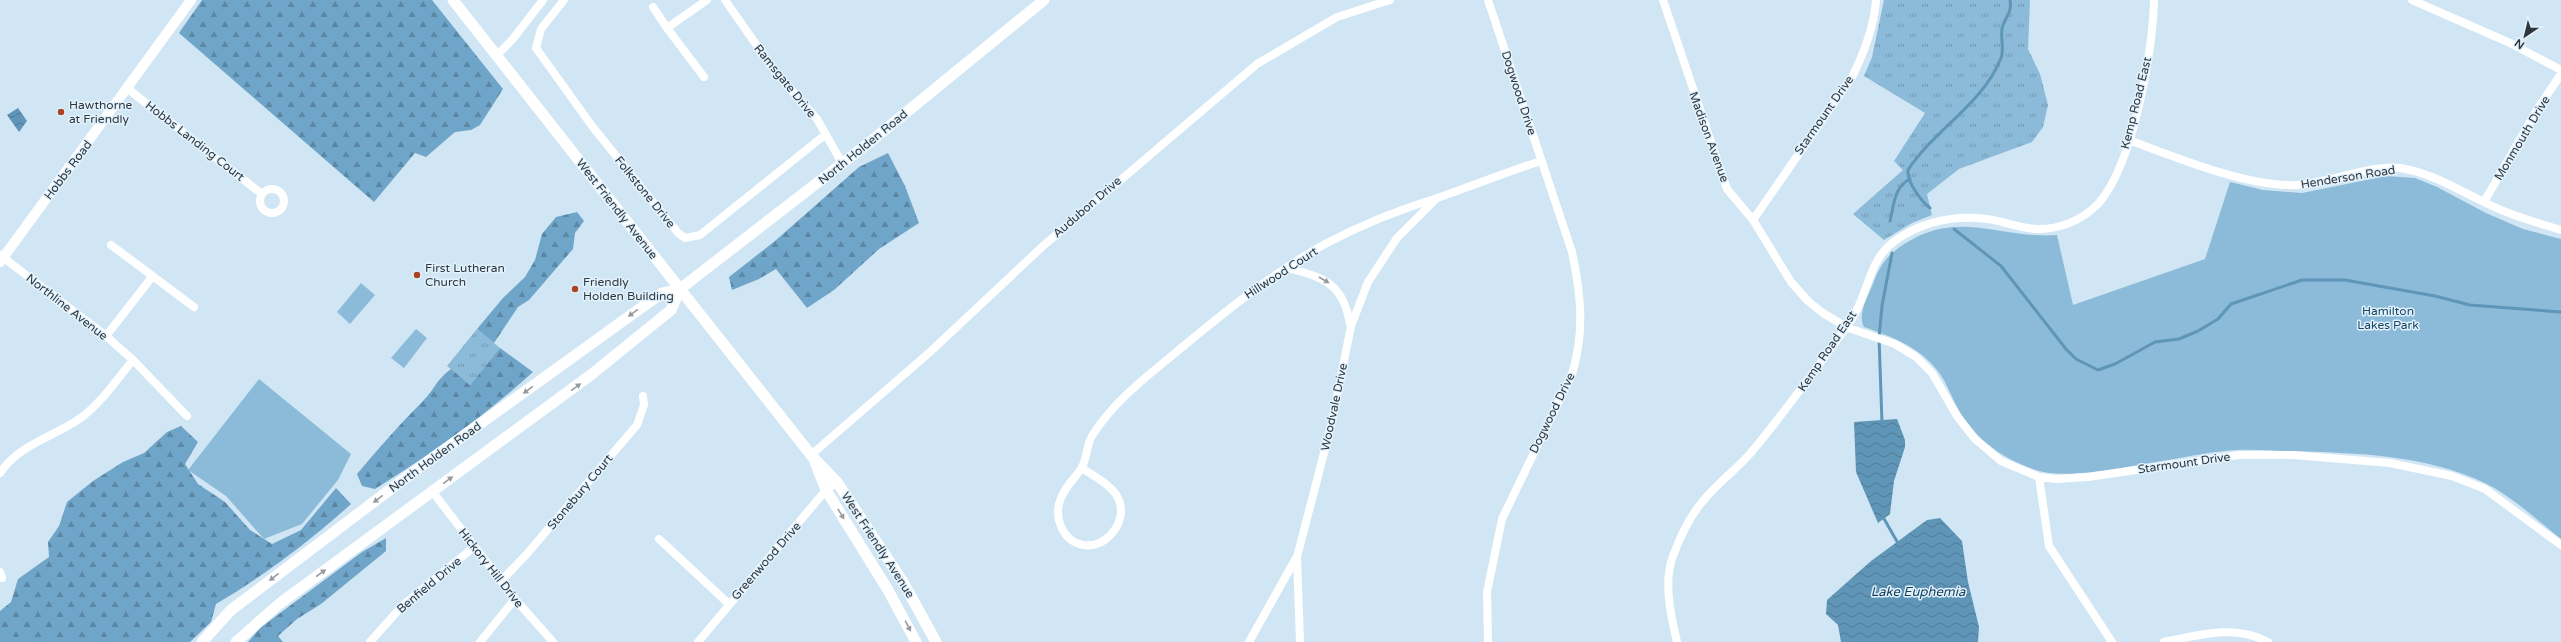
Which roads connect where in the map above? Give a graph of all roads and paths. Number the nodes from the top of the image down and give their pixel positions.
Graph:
1 (191, 0) edge
2 (453, 0) edge
3 (543, 0) edge
4 (564, 0) edge
5 (707, 0) edge
6 (725, 0) edge
7 (1044, 0) edge
8 (1390, 0) edge
9 (1488, 0) edge
10 (1663, 0) edge
11 (1876, 0) edge
12 (2154, 0) edge
13 (2412, 0) edge
14 (653, 7) dead end
15 (667, 28) junction
16 (497, 55) junction
17 (2561, 70) edge
18 (2561, 74) edge
19 (704, 78) dead end
20 (128, 89) junction
21 (826, 134) junction
22 (2129, 140) junction
23 (1541, 161) junction
24 (842, 163) junction
25 (262, 194) dead end
26 (1438, 197) junction
27 (2484, 202) junction
28 (1753, 220) junction
29 (2561, 230) edge
30 (110, 245) dead end
31 (1, 259) edge
32 (1288, 268) junction
33 (152, 277) junction
34 (680, 290) junction
35 (194, 307) dead end
36 (1351, 326) junction
37 (1846, 327) junction
38 (106, 336) junction
39 (133, 360) junction
40 (643, 396) dead end
41 (187, 416) dead end
42 (811, 454) junction
43 (1082, 468) junction
44 (0, 473) edge
45 (2039, 477) junction
46 (837, 482) junction
47 (826, 490) junction
48 (432, 491) junction
49 (659, 539) dead end
50 (2561, 545) edge
51 (474, 547) junction
52 (1297, 557) junction
53 (501, 581) junction
54 (515, 599) junction
55 (729, 604) junction
56 (202, 642) edge
57 (236, 642) edge
58 (370, 642) edge
59 (480, 642) edge
60 (552, 642) edge
61 (698, 642) edge
62 (916, 642) edge
63 (936, 642) edge
64 (1249, 642) edge
65 (1300, 642) edge
66 (1488, 642) edge
67 (1677, 642) edge
68 (2112, 642) edge
69 (2164, 642) edge
70 (2268, 642) edge

1 - 20 street, Hobbs Road
2 - 16 main road, West Friendly Avenue
3 - 16 street
4 - 21 street, Folkstone Drive
5 - 15 street
6 - 21 street, Ramsgate Drive
7 - 24 main road, North Holden Road
8 - 42 street, Audubon Drive
9 - 23 street, Dogwood Drive
10 - 28 street, Madison Avenue
11 - 28 street, Starmount Drive
12 - 22 street, Kemp Road East
13 - 17 street
14 - 15 street
15 - 19 street
16 - 34 main road, West Friendly Avenue
18 - 27 street, Monmouth Drive
20 - 25 street, Hobbs Landing Court
20 - 31 street, Hobbs Road
21 - 24 street, Ramsgate Drive
22 - 27 street, Henderson Road
22 - 37 street, Kemp Road East
23 - 26 street, Hillwood Court
23 - 66 street, Dogwood Drive
24 - 34 main road, North Holden Road
26 - 32 street, Hillwood Court
26 - 36 street, Woodvale Drive
27 - 29 street, Henderson Road
28 - 37 street, Madison Avenue
30 - 33 street
31 - 38 street, Northline Avenue
32 -> 36 street
32 - 43 street, Hillwood Court
33 - 35 street
33 - 38 street
34 - 42 main road, West Friendly Avenue
48 -> 34 main road, North Holden Road
34 -> 56 main road, North Holden Road
36 - 52 street, Woodvale Drive
37 - 45 street, Starmount Drive
37 - 67 street, Kemp Road East
38 - 39 street, Northline Avenue
39 - 41 street, Northline Avenue
39 - 44 street
40 - 53 street, Stonebury Court
42 - 46 main road, West Friendly Avenue
42 - 47 main road, West Friendly Avenue
43 - 43 street, Hillwood Court
45 - 50 street, Starmount Drive
45 - 68 street
46 - 47 street, Greenwood Drive
46 - 63 main road, West Friendly Avenue
47 - 55 street, Greenwood Drive
47 -> 62 main road, West Friendly Avenue
48 - 51 street, Hickory Hill Drive
57 -> 48 main road, North Holden Road
49 - 55 street
51 - 53 street, Hickory Hill Drive
51 - 58 street, Benfield Drive
52 - 64 street
52 - 65 street, Woodvale Drive
53 - 54 street, Hickory Hill Drive
54 - 59 street
54 - 60 street, Hickory Hill Drive
55 - 61 street, Greenwood Drive
69 - 70 street

